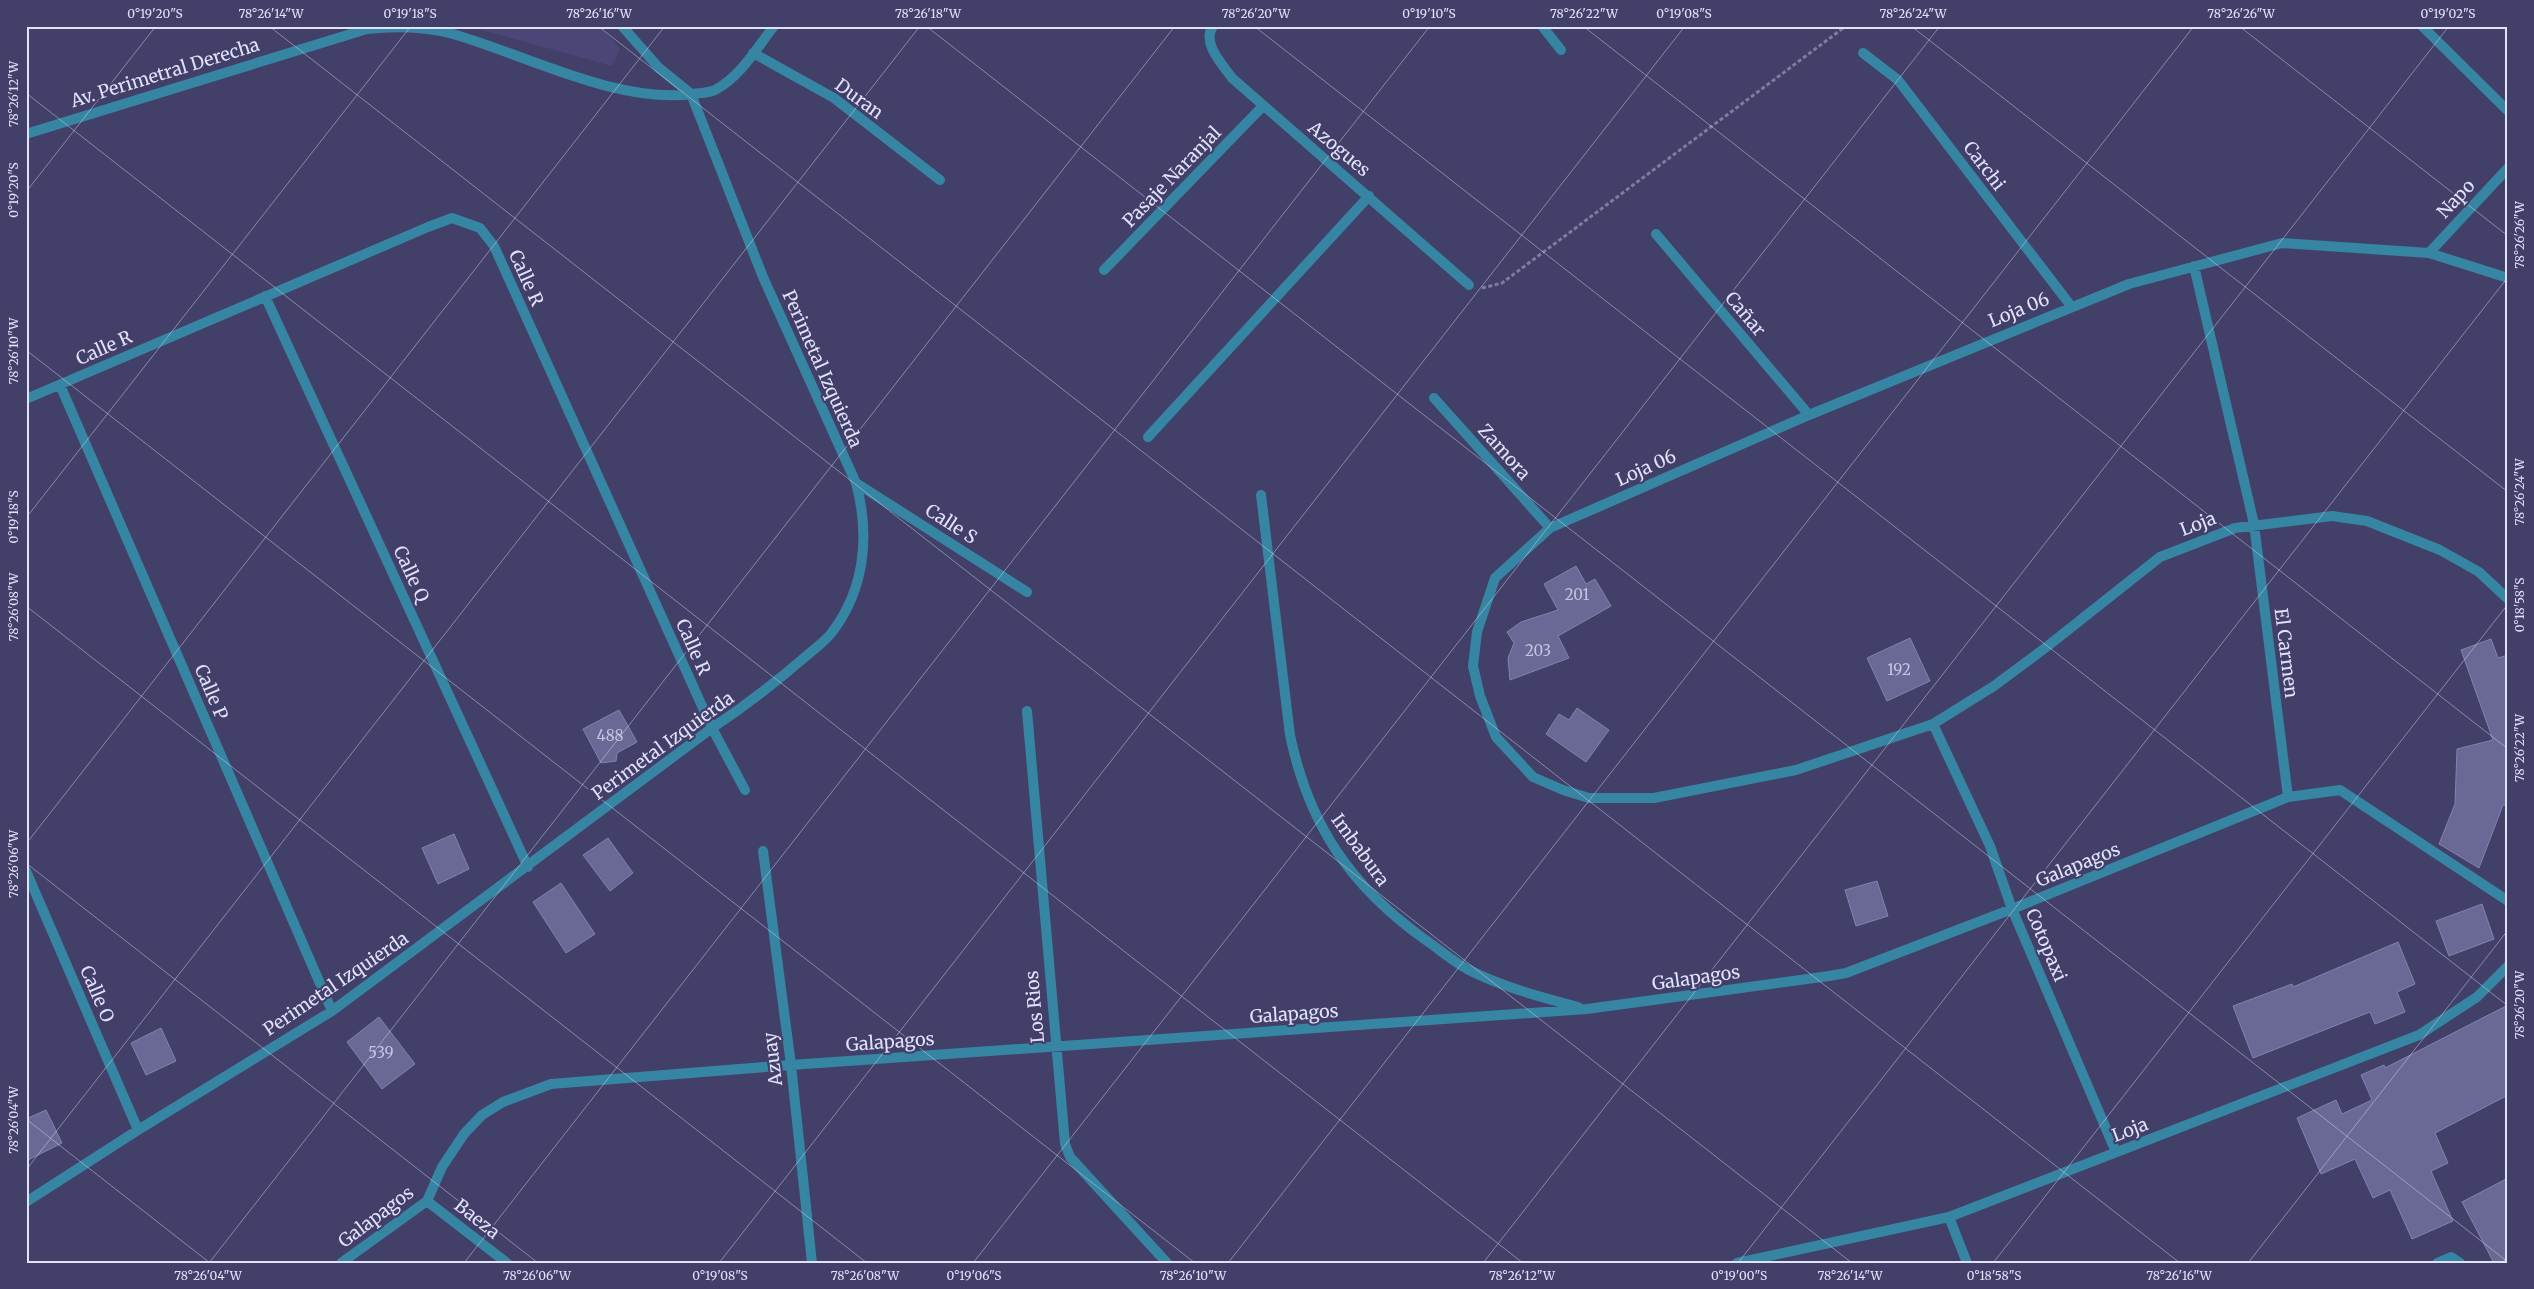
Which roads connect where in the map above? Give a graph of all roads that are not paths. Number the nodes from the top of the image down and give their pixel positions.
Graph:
1 (622, 26) edge
2 (774, 26) edge
3 (1213, 26) edge
4 (1542, 26) edge
5 (2422, 26) edge
6 (1561, 50) dead end
7 (753, 53) junction
8 (1863, 53) dead end
9 (691, 94) junction
10 (1263, 106) junction
11 (2508, 111) edge
12 (26, 134) edge
13 (2508, 168) edge
14 (940, 180) dead end
15 (1369, 196) junction
16 (1656, 234) dead end
17 (2429, 253) junction
18 (2194, 266) junction
19 (1104, 270) dead end
20 (2508, 278) edge
21 (1469, 285) road end
22 (264, 296) junction
23 (2071, 306) junction
24 (60, 384) junction
25 (1434, 398) dead end
26 (26, 399) edge
27 (1809, 415) junction
28 (1148, 436) dead end
29 (856, 483) junction
30 (1261, 495) dead end
31 (2254, 524) junction
32 (1550, 528) junction
33 (1027, 592) dead end
34 (2508, 600) edge
35 (1028, 711) dead end
36 (1933, 724) junction
37 (712, 728) junction
38 (745, 790) dead end
39 (2288, 797) junction
40 (764, 851) dead end
41 (528, 867) junction
42 (26, 871) edge
43 (2508, 901) edge
44 (2012, 909) junction
45 (2508, 966) edge
46 (1587, 1010) junction
47 (332, 1011) junction
48 (1055, 1047) junction
49 (791, 1065) junction
50 (138, 1130) junction
51 (2116, 1152) junction
52 (427, 1201) junction
53 (26, 1202) edge
54 (1949, 1217) junction
55 (342, 1263) edge
56 (508, 1263) edge
57 (812, 1263) edge
58 (1167, 1263) edge
59 (1737, 1263) edge
60 (1967, 1263) edge
61 (2437, 1263) edge
62 (2460, 1263) edge

1 - 9 street
2 - 7 street, Av. Perimetral Derecha
3 - 10 street, Azogues
4 - 6 street
5 - 11 street
7 - 9 street, Av. Perimetral Derecha
7 - 14 street, Duran
8 - 23 street, Carchi
9 - 12 street, Av. Perimetral Derecha
9 - 29 street, Perimetal Izquierda
10 - 15 street, Azogues
10 - 19 street, Pasaje Naranjal
13 - 17 street, Napo
15 - 21 street, Azogues
15 - 28 street
16 - 27 street, Cañar
17 - 18 street, Loja 06
17 - 20 street, Loja 06
18 - 23 street, Loja 06
18 - 31 street, El Carmen
22 - 24 street, Calle R
22 - 37 street, Calle R
22 - 41 street, Calle Q
23 - 27 street, Loja 06
24 - 26 street, Calle R
24 - 47 street, Calle P
25 - 32 street, Zamora
27 - 32 street, Loja 06
29 - 33 street, Calle S
29 - 37 street, Perimetal Izquierda
30 - 46 street, Imbabura
31 - 34 street, Loja
31 - 36 street, Loja
31 - 39 street, El Carmen
32 - 36 street, Loja 06
35 - 48 street, Los Rios
36 - 44 street, Cotopaxi
37 - 38 street, Calle R
37 - 41 street, Perimetal Izquierda
39 - 43 street
39 - 44 street, Galapagos
40 - 49 street, Azuay
41 - 47 street, Perimetal Izquierda
42 - 50 street, Calle O
44 - 46 street, Galapagos
44 - 51 street, Cotopaxi
45 - 51 street, Loja
46 - 48 street, Galapagos
47 - 50 street, Perimetal Izquierda
48 - 49 street, Galapagos
48 - 58 street, Los Rios
49 - 52 street, Galapagos
49 - 57 street, Azuay
50 - 53 street, Perimetal Izquierda
51 - 54 street, Loja
52 - 55 street, Galapagos
52 - 56 street, Baeza
54 - 59 street, Loja
54 - 60 street
61 - 62 street

